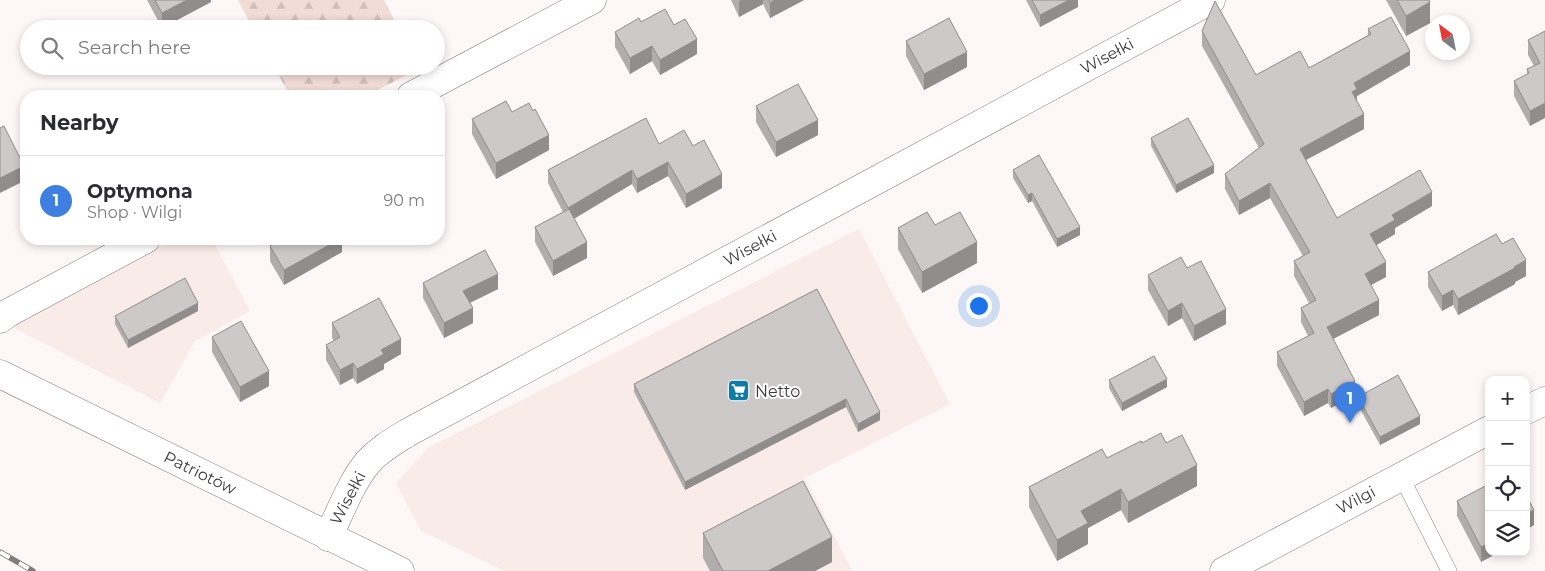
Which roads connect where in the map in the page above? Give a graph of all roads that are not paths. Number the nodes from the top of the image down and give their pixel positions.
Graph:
1 (592, 0) edge
2 (1211, 0) edge
3 (422, 90) edge
4 (135, 245) edge
5 (0, 319) edge
6 (0, 374) edge
7 (1545, 400) edge
8 (1530, 408) edge
9 (1485, 432) edge
10 (1401, 476) junction
11 (328, 537) junction
12 (1229, 570) edge
13 (400, 571) edge
14 (1449, 571) edge

1 - 3 street
2 - 11 street, Wisełki
4 - 5 street
6 - 11 street, Patriotów
7 - 8 street
9 - 10 street, Wilgi
10 - 12 street, Wilgi
10 - 14 lane
11 - 13 street, Patriotów

